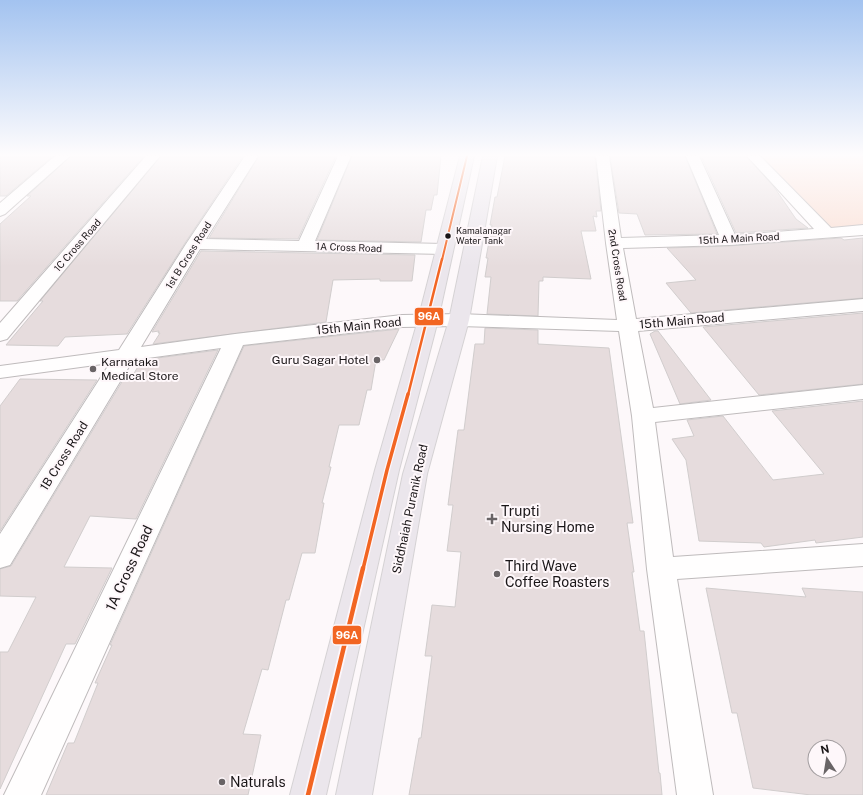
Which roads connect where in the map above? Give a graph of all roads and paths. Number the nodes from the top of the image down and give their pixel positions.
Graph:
1 (21, 193) edge
2 (121, 193) edge
3 (227, 193) edge
4 (329, 193) edge
5 (458, 193) edge
6 (483, 193) edge
7 (607, 193) edge
8 (708, 193) edge
9 (789, 193) edge
10 (0, 211) edge
11 (863, 230) edge
12 (827, 233) junction
13 (729, 240) junction
14 (614, 243) junction
15 (194, 244) junction
16 (305, 246) junction
17 (444, 249) junction
18 (863, 305) edge
19 (428, 320) junction
20 (459, 320) junction
21 (628, 326) junction
22 (0, 335) edge
23 (235, 340) junction
24 (127, 354) junction
25 (8, 371) edge
26 (0, 390) edge
27 (863, 392) edge
28 (643, 416) junction
29 (863, 555) edge
30 (0, 557) edge
31 (661, 569) junction
32 (22, 795) edge
33 (308, 795) edge
34 (354, 795) edge
35 (695, 795) edge

1 - 10 street
2 - 22 street, 1C Cross Road
3 - 15 street, 1st B Cross Road
4 - 16 street, 1A Cross Road
5 - 17 main road
6 - 20 main road, Siddhaiah Puranik Road
7 - 14 street, 2nd Cross Road
8 - 13 street
9 - 12 street
11 - 12 street, 15th A Main Road
12 - 13 street, 15th A Main Road
13 - 14 street, 15th A Main Road
14 - 21 street, 2nd Cross Road
15 - 16 street
15 - 24 street, 1st B Cross Road
16 - 17 street, 1A Cross Road
17 - 19 main road
18 - 21 street, 15th Main Road
19 - 20 street, 15th Main Road
19 - 23 street, 15th Main Road
19 - 33 main road
20 - 21 street, 15th Main Road
20 - 34 main road, Siddhaiah Puranik Road
21 - 28 street, 2nd Cross Road
23 - 24 street, 15th Main Road
23 - 32 street, 1A Cross Road
24 - 25 street, 15th Main Road
24 - 30 street, 1B Cross Road
25 - 26 street
27 - 28 street
28 - 31 street, 2nd Cross Road
29 - 31 street
31 - 35 street, 2nd Cross Road

